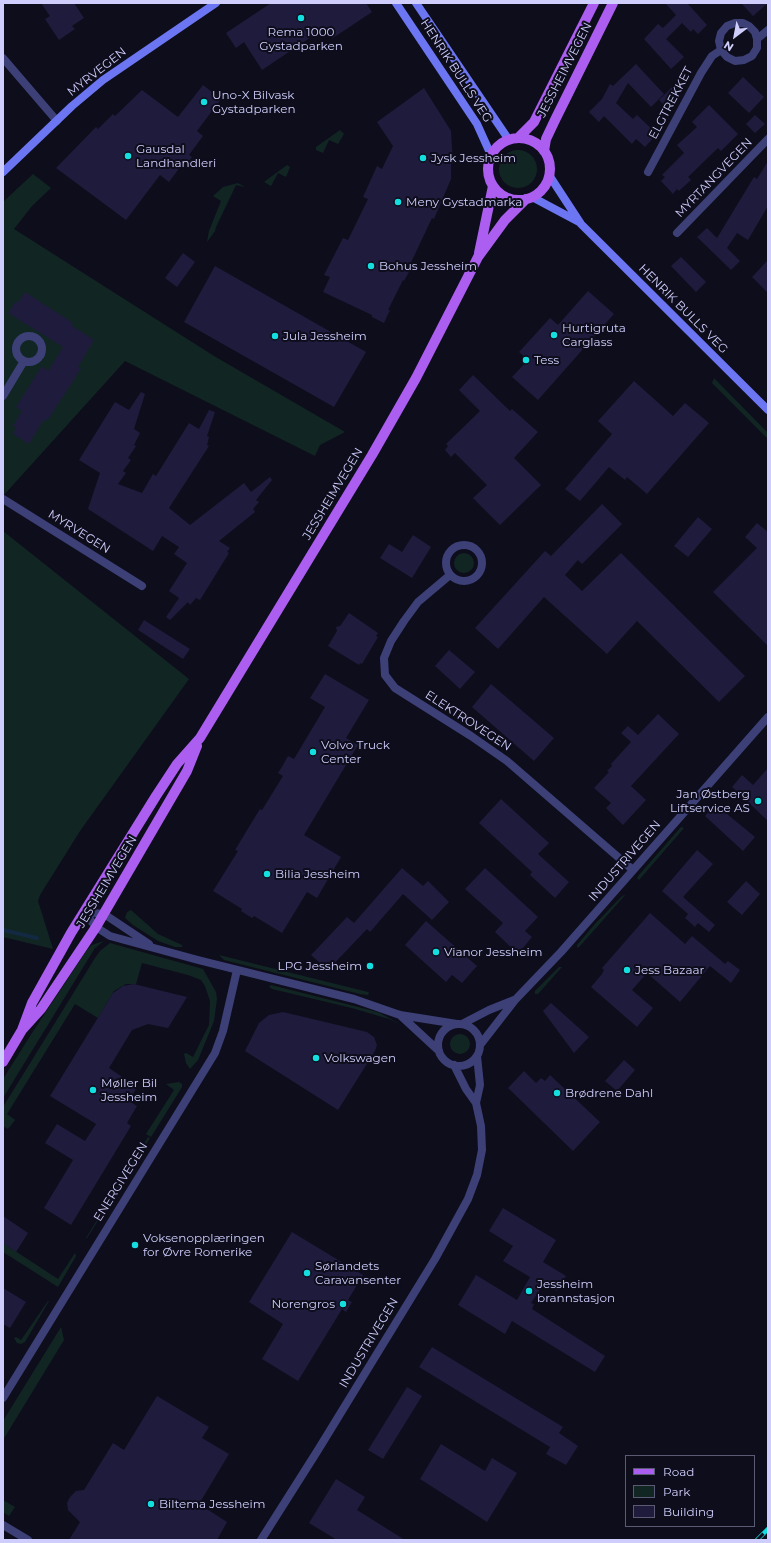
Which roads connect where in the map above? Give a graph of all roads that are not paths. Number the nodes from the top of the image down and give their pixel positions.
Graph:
1 (216, 3) edge
2 (396, 3) edge
3 (416, 3) edge
4 (594, 3) edge
5 (613, 3) edge
6 (768, 30) edge
7 (757, 38) junction
8 (721, 50) junction
9 (3, 58) edge
10 (57, 121) junction
11 (513, 139) junction
12 (768, 140) edge
13 (544, 151) junction
14 (491, 155) junction
15 (3, 172) edge
16 (648, 172) dead end
17 (549, 175) junction
18 (493, 186) junction
19 (529, 198) junction
20 (581, 224) junction
21 (677, 233) dead end
22 (478, 257) junction
23 (24, 361) dead end
24 (3, 396) edge
25 (768, 410) edge
26 (3, 498) edge
27 (450, 575) junction
28 (142, 586) dead end
29 (768, 717) edge
30 (200, 738) junction
31 (633, 870) junction
32 (84, 912) junction
33 (104, 914) junction
34 (96, 927) junction
35 (156, 948) junction
36 (237, 970) junction
37 (515, 1000) junction
38 (400, 1015) junction
39 (460, 1024) junction
40 (22, 1030) junction
41 (480, 1045) junction
42 (439, 1050) junction
43 (477, 1056) junction
44 (3, 1062) edge
45 (454, 1065) junction
46 (476, 1103) junction
47 (3, 1398) edge
48 (3, 1525) edge
49 (28, 1540) edge
50 (261, 1540) edge

1 - 10 street, MYRVEGEN
2 - 14 street, HENRIK BULLS VEG
3 - 11 street, HENRIK BULLS VEG
4 - 11 main road, JESSHEIMVEGEN
5 - 13 main road, JESSHEIMVEGEN
6 - 7 street
7 - 8 street
7 - 8 street
8 - 16 street, ELGTREKKET
9 - 10 street
10 - 15 street, MYRVEGEN
11 - 13 main road
11 - 14 main road
12 - 21 street, MYRTANGVEGEN
13 - 17 main road
14 - 18 main road
17 - 19 main road
17 - 20 street, HENRIK BULLS VEG
18 - 19 main road
18 - 22 main road, JESSHEIMVEGEN
19 - 20 street, HENRIK BULLS VEG
19 - 22 main road, JESSHEIMVEGEN
20 - 25 street, HENRIK BULLS VEG
22 - 30 main road, JESSHEIMVEGEN
23 - 24 street
26 - 28 street, MYRVEGEN
27 - 27 street
27 - 31 street, ELEKTROVEGEN
29 - 31 street, INDUSTRIVEGEN
30 - 32 main road, JESSHEIMVEGEN
30 - 33 main road, JESSHEIMVEGEN
31 - 37 street, INDUSTRIVEGEN
32 - 33 street
32 - 34 street
32 - 40 main road, JESSHEIMVEGEN
33 - 34 main road, JESSHEIMVEGEN
33 - 35 street
34 - 35 street
34 - 40 main road, JESSHEIMVEGEN
35 - 36 street
36 - 38 street
36 - 47 street, ENERGIVEGEN
37 - 39 street, INDUSTRIVEGEN
37 - 41 street, INDUSTRIVEGEN
38 - 39 street
38 - 42 street
39 - 41 street
39 - 42 street
40 - 44 main road, JESSHEIMVEGEN
41 - 43 street
42 - 45 street
43 - 45 street
43 - 46 street, INDUSTRIVEGEN
45 - 46 street, INDUSTRIVEGEN
46 - 50 street, INDUSTRIVEGEN
48 - 49 street

